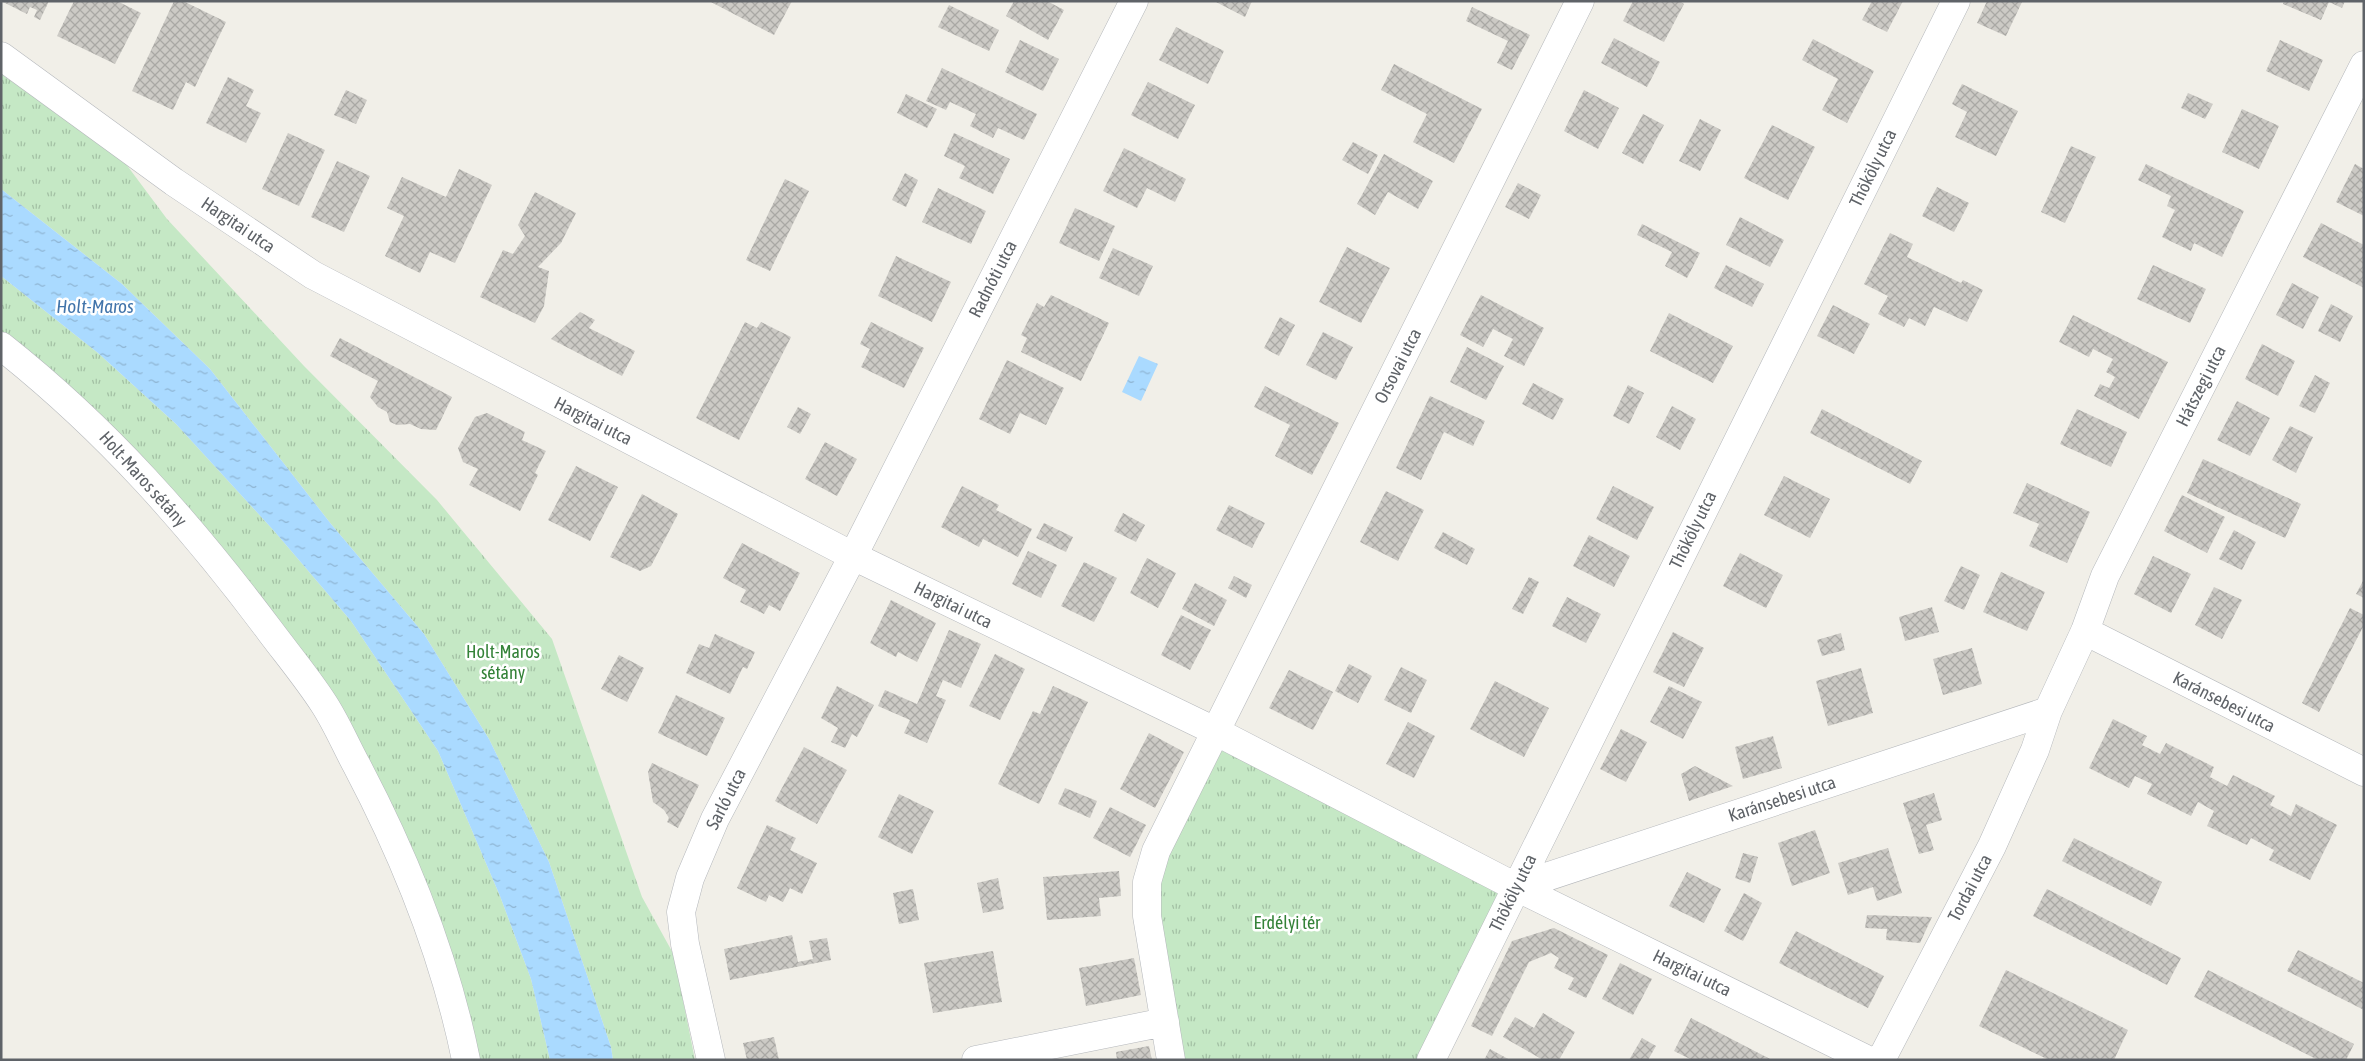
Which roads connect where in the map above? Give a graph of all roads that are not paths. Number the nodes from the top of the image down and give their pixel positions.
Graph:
1 (1134, 1) edge
2 (1580, 1) edge
3 (1956, 1) edge
4 (1, 56) edge
5 (2364, 65) edge
6 (1, 346) edge
7 (852, 556) junction
8 (2085, 630) junction
9 (2048, 711) junction
10 (1215, 731) junction
11 (2364, 772) edge
12 (1516, 886) junction
13 (1165, 1022) junction
14 (466, 1060) edge
15 (710, 1060) edge
16 (976, 1060) edge
17 (1171, 1060) edge
18 (1431, 1060) edge
19 (1868, 1060) edge
20 (1880, 1060) edge

1 - 7 street, Radnóti utca
2 - 10 street, Orsovai utca
3 - 12 street, Thököly utca
4 - 7 street, Hargitai utca
5 - 8 street, Hátszegi utca
6 - 14 street, Holt-Maros sétány
7 - 10 street, Hargitai utca
7 - 15 street, Sarló utca
8 - 9 street, Hátszegi utca
8 - 11 street, Karánsebesi utca
9 - 12 street, Karánsebesi utca
9 - 20 street, Tordai utca
10 - 12 street
10 - 13 street
12 - 18 street, Thököly utca
12 - 19 street, Hargitai utca
13 - 16 street
13 - 17 street

